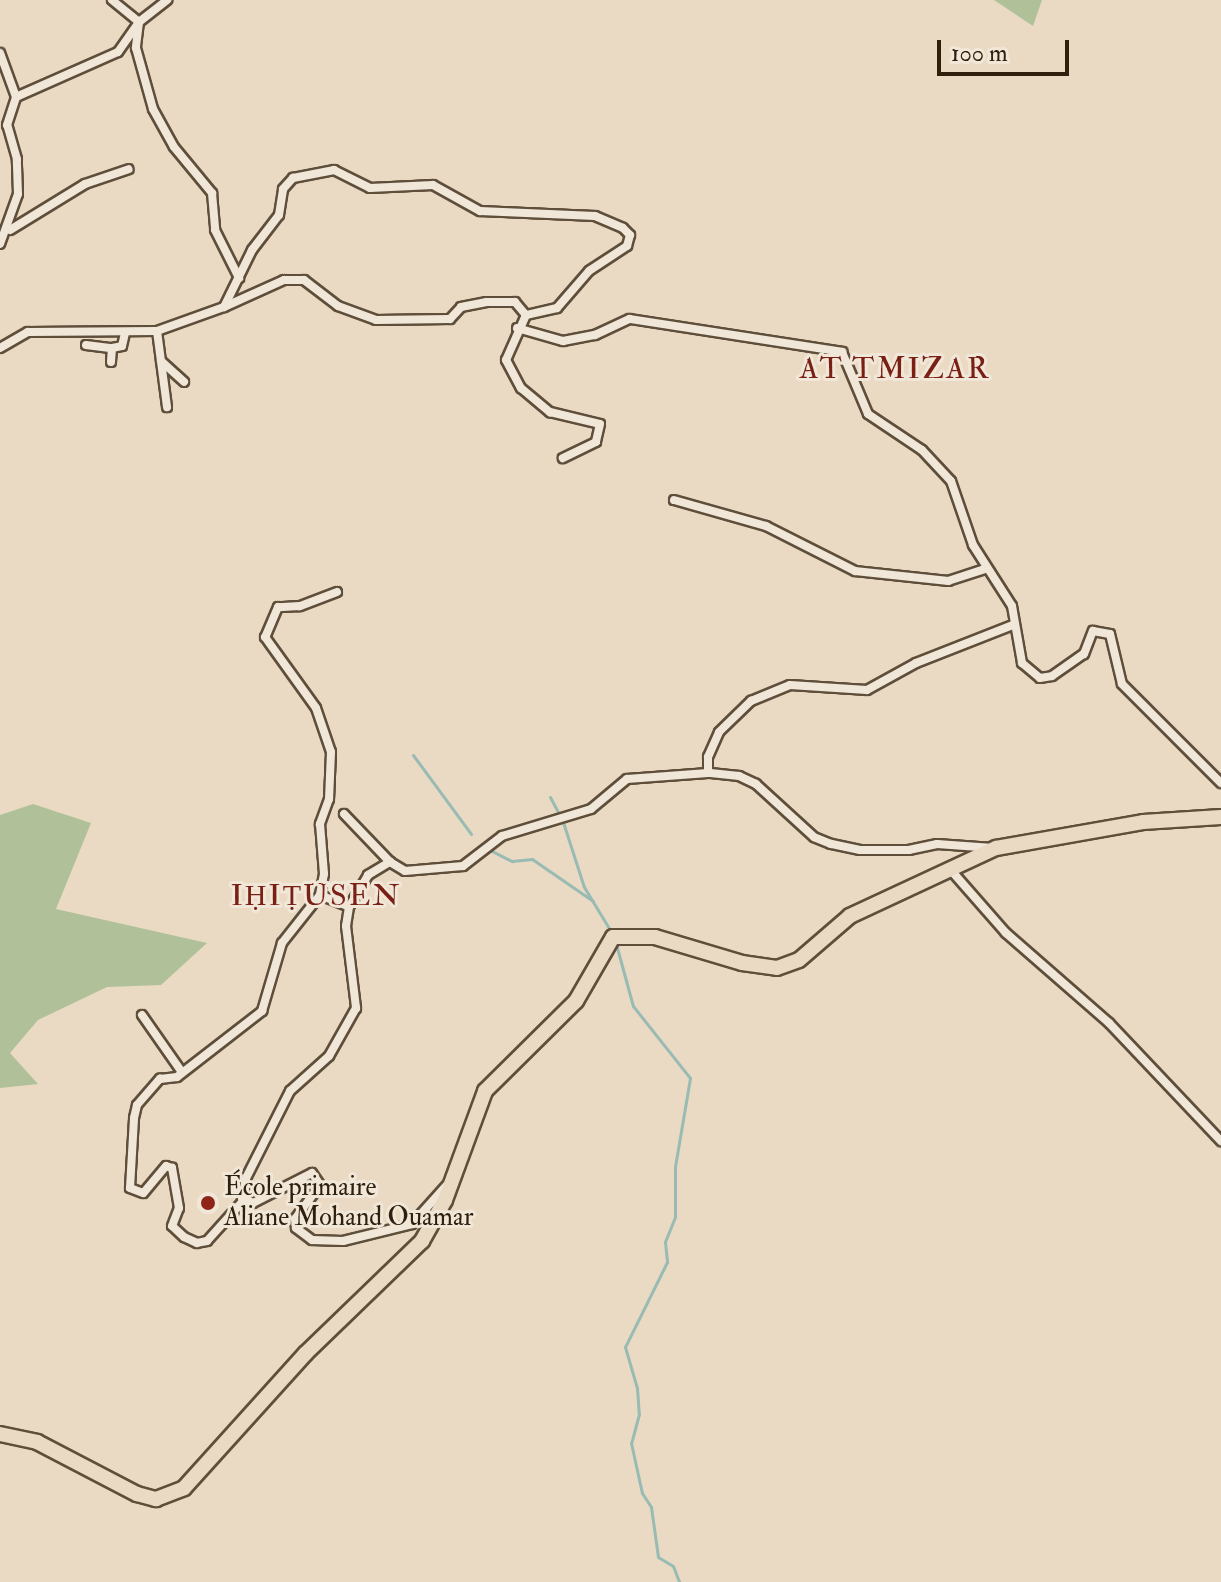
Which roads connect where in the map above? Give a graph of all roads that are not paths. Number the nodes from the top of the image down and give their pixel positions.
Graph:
1 (112, 0) edge
2 (167, 0) edge
3 (139, 22) junction
4 (0, 53) edge
5 (16, 97) junction
6 (129, 169) dead end
7 (9, 230) junction
8 (0, 244) edge
9 (239, 278) junction
10 (224, 307) junction
11 (526, 315) junction
12 (517, 328) junction
13 (157, 331) junction
14 (125, 333) junction
15 (86, 345) dead end
16 (0, 348) edge
17 (112, 348) junction
18 (160, 360) junction
19 (111, 362) dead end
20 (184, 382) dead end
21 (167, 407) dead end
22 (563, 458) dead end
23 (674, 500) dead end
24 (986, 569) junction
25 (337, 592) dead end
26 (1013, 625) junction
27 (708, 773) junction
28 (1221, 783) edge
29 (344, 814) dead end
30 (1221, 817) edge
31 (996, 848) junction
32 (390, 862) junction
33 (949, 868) junction
34 (320, 895) junction
35 (349, 907) junction
36 (142, 1015) dead end
37 (181, 1071) junction
38 (1221, 1141) edge
39 (454, 1175) junction
40 (244, 1200) junction
41 (0, 1434) edge

1 - 3 street
2 - 3 street
3 - 5 street
3 - 9 street
4 - 5 street
5 - 7 street
6 - 7 street
7 - 8 street
9 - 10 street
9 - 11 street
10 - 11 street
10 - 13 street
11 - 12 street
12 - 22 street
12 - 24 street
13 - 14 street
13 - 18 street
14 - 16 street
14 - 17 street
15 - 17 street
17 - 19 street
18 - 20 street
18 - 21 street
23 - 24 street
24 - 26 street
25 - 34 street
26 - 27 street
26 - 28 street
27 - 31 street
27 - 32 street
29 - 32 street
30 - 31 main road
31 - 33 main road
32 - 35 street
33 - 38 street
33 - 39 main road
34 - 35 street
34 - 37 street
35 - 40 street
36 - 37 street
37 - 40 street
39 - 40 street
39 - 41 main road

